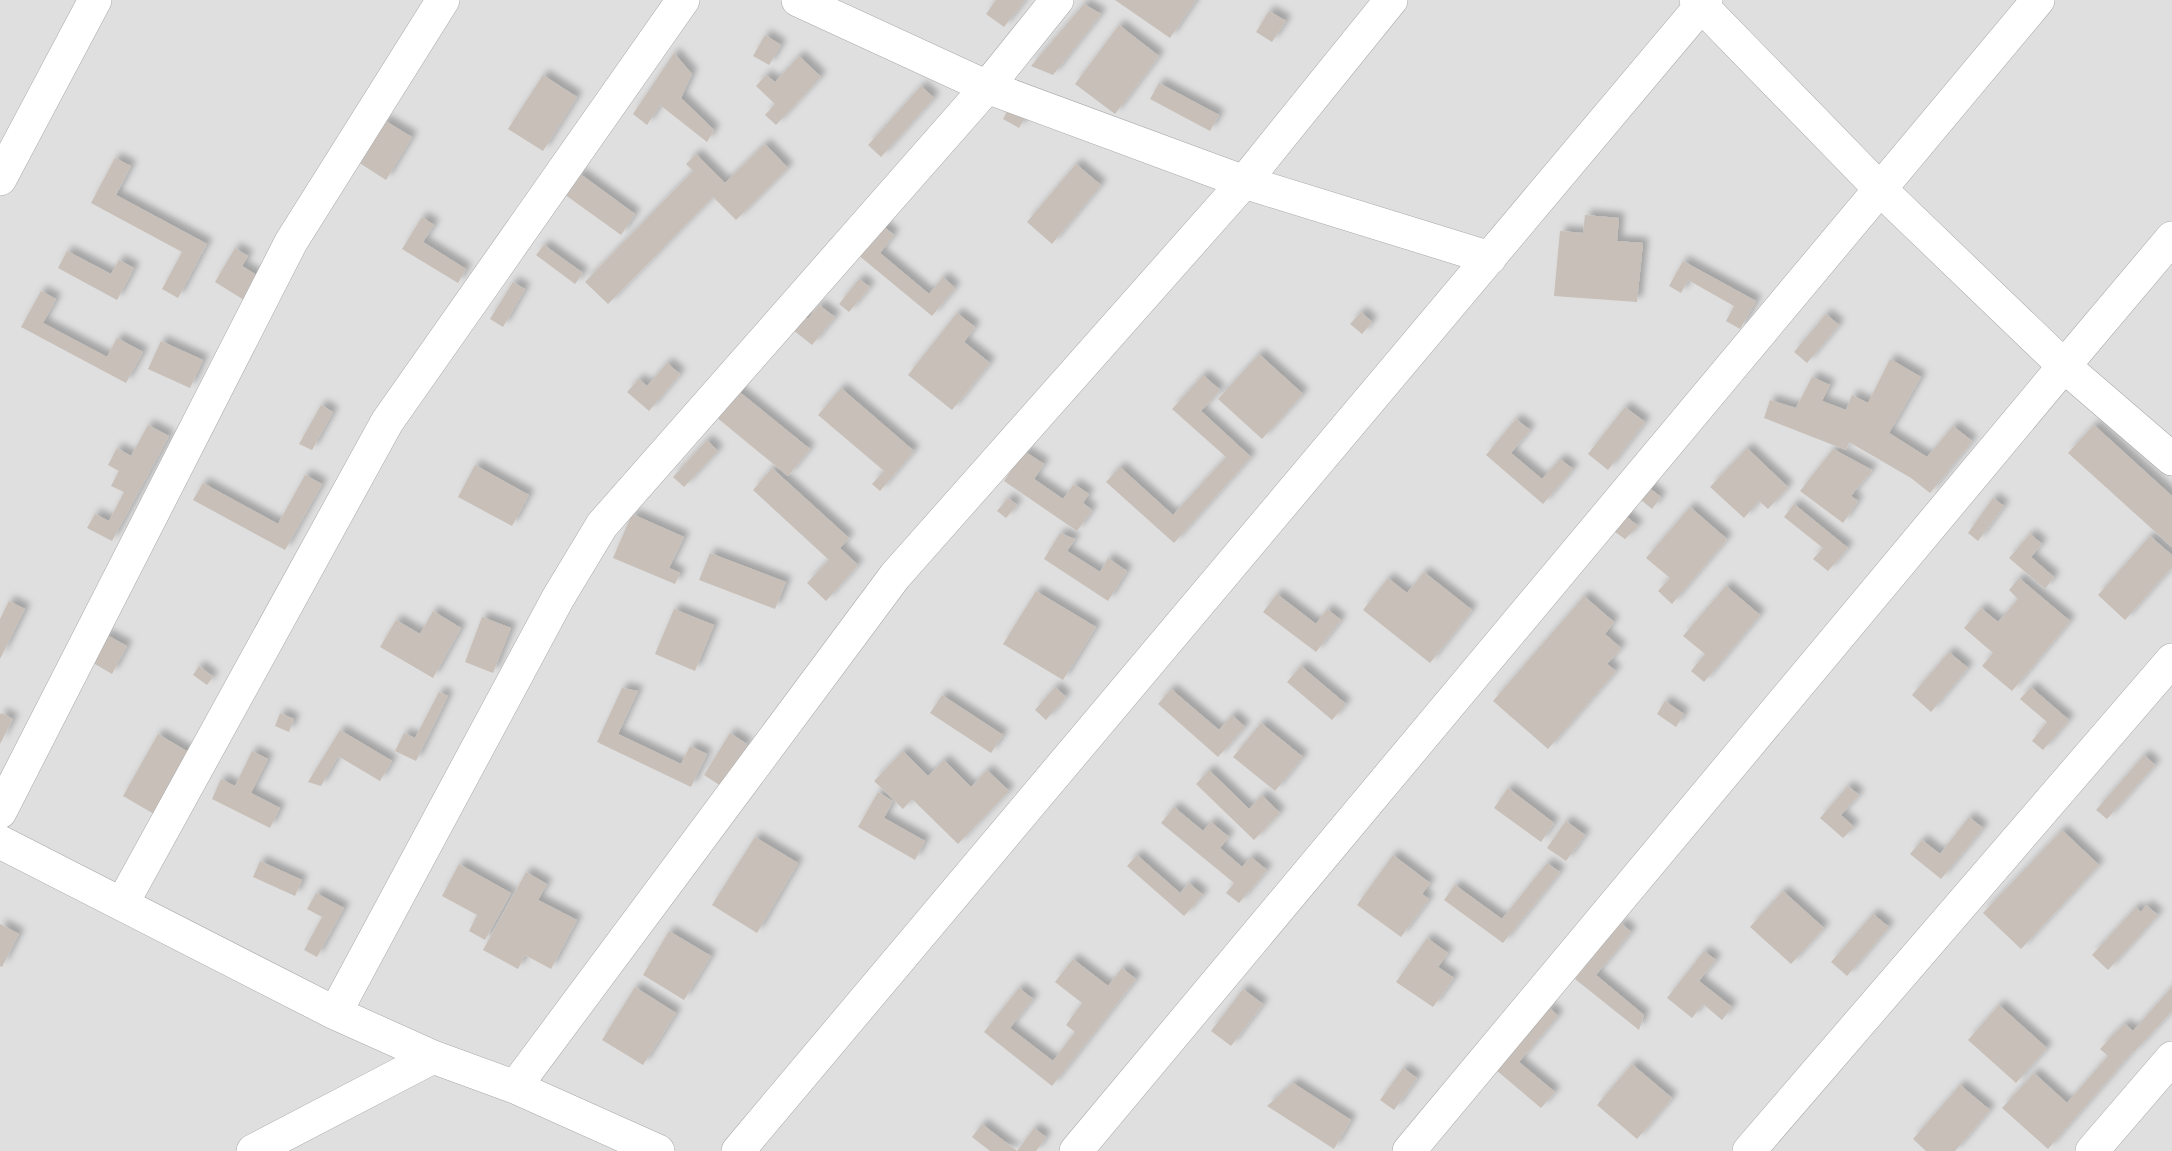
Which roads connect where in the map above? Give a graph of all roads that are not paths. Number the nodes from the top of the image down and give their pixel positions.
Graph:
1 (94, 0) edge
2 (443, 0) edge
3 (683, 0) edge
4 (798, 0) edge
5 (1057, 0) edge
6 (1391, 0) edge
7 (2038, 0) edge
8 (1701, 2) edge
9 (987, 87) junction
10 (0, 180) edge
11 (1244, 182) junction
12 (1881, 190) junction
13 (2172, 238) edge
14 (1490, 258) junction
15 (2064, 366) junction
16 (2172, 459) edge
17 (2172, 660) edge
18 (0, 812) edge
19 (0, 842) edge
20 (122, 904) junction
21 (335, 1013) junction
22 (433, 1057) junction
23 (2172, 1058) edge
24 (515, 1087) junction
25 (254, 1151) edge
26 (658, 1151) edge
27 (738, 1151) edge
28 (1076, 1151) edge
29 (1409, 1151) edge
30 (1749, 1151) edge
31 (2092, 1151) edge

1 - 10 street
2 - 18 street
3 - 20 street
4 - 9 street
5 - 9 street
6 - 11 street
7 - 12 street
8 - 12 street
8 - 14 street
9 - 11 street
9 - 21 street
11 - 14 street
11 - 24 street
12 - 15 street
12 - 28 street
13 - 15 street
14 - 27 street
15 - 16 street
15 - 29 street
17 - 30 street
19 - 20 street
20 - 21 street
21 - 22 street
22 - 24 street
22 - 25 street
23 - 31 street
24 - 26 street

